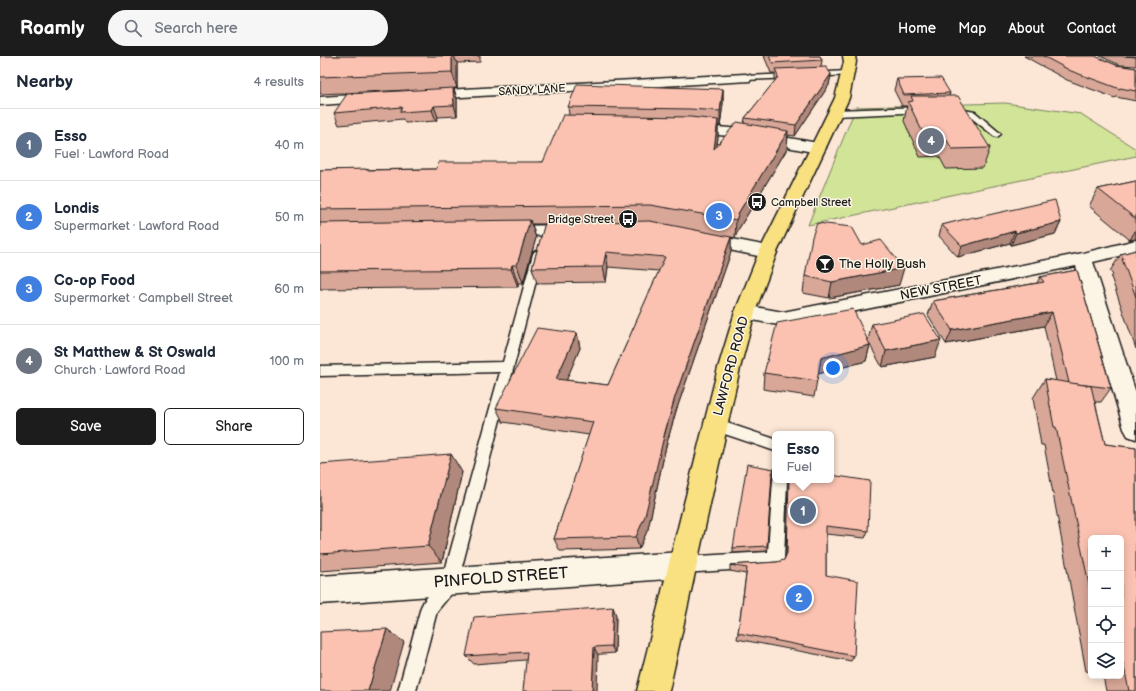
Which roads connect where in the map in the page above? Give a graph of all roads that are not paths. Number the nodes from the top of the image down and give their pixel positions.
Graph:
1 (848, 64) edge
2 (745, 78) joint
3 (414, 96) edge
4 (383, 98) edge
5 (320, 101) edge
6 (932, 110) edge
7 (947, 110) edge
8 (835, 113) junction
9 (675, 128) edge
10 (998, 134) dead end
11 (818, 148) junction
12 (590, 230) edge
13 (544, 231) junction
14 (490, 232) edge
15 (683, 235) edge
16 (1136, 246) edge
17 (768, 252) junction
18 (1083, 259) junction
19 (745, 312) junction
20 (507, 367) junction
21 (320, 371) edge
22 (715, 425) junction
23 (1136, 429) edge
24 (772, 444) edge
25 (780, 483) edge
26 (682, 565) junction
27 (450, 582) junction
28 (320, 590) edge
29 (407, 691) edge
30 (653, 691) edge

1 - 2 lane
1 - 8 main road, LAWFORD ROAD
2 - 3 street, SANDY LANE
4 - 5 street
6 - 8 lane
7 - 10 lane
8 - 11 main road, LAWFORD ROAD
9 - 11 street
11 - 17 main road, LAWFORD ROAD
12 - 13 street
13 - 14 street
13 - 20 lane
15 - 17 street
16 - 18 street, NEW STREET
17 - 19 main road, LAWFORD ROAD
18 - 19 street, NEW STREET
18 - 23 street
19 - 22 main road, LAWFORD ROAD
20 - 21 lane
20 - 27 lane
22 - 24 lane
22 - 26 main road, LAWFORD ROAD
25 - 26 lane
26 - 27 street, PINFOLD STREET
26 - 30 main road, LAWFORD ROAD
27 - 28 street, PINFOLD STREET
27 - 29 lane

